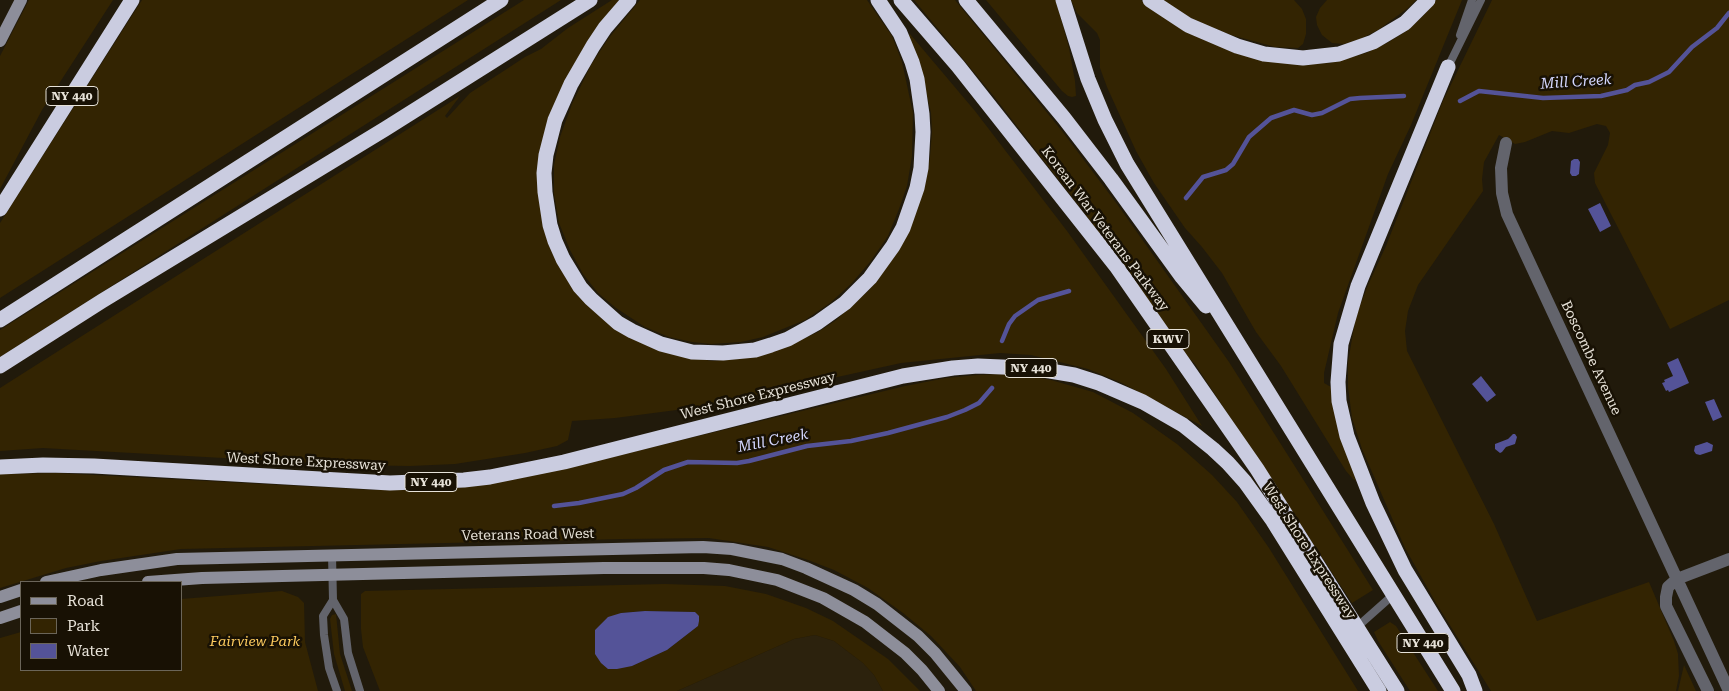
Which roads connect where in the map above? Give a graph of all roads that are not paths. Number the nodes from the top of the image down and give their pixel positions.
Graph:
1 (21, 0) edge
2 (126, 0) edge
3 (132, 0) edge
4 (501, 0) edge
5 (590, 0) edge
6 (629, 0) edge
7 (878, 0) edge
8 (901, 0) edge
9 (966, 0) edge
10 (1064, 0) edge
11 (1150, 0) edge
12 (1428, 0) edge
13 (1472, 0) edge
14 (1481, 0) edge
15 (110, 36) junction
16 (0, 41) edge
17 (1448, 67) junction
18 (1506, 143) dead end
19 (0, 209) edge
20 (0, 320) edge
21 (1244, 354) junction
22 (0, 366) edge
23 (0, 467) edge
24 (332, 555) junction
25 (1729, 559) edge
26 (332, 575) junction
27 (1677, 579) junction
28 (50, 581) edge
29 (162, 581) edge
30 (20, 590) edge
31 (1393, 596) junction
32 (0, 597) edge
33 (333, 600) junction
34 (20, 611) edge
35 (0, 618) edge
36 (1357, 627) junction
37 (337, 691) edge
38 (360, 691) edge
39 (939, 691) edge
40 (966, 691) edge
41 (1379, 691) edge
42 (1397, 691) edge
43 (1453, 691) edge
44 (1475, 691) edge
45 (1708, 691) edge
46 (1729, 691) edge

1 - 16 street
2 - 15 highway
3 - 15 highway, NY 440
4 - 20 highway
5 - 22 highway
6 - 7 highway
8 - 36 highway, Korean War Veterans Parkway / KWV
9 - 21 highway
10 - 21 highway, NY 440
11 - 12 highway
13 - 17 lane
14 - 17 lane
15 - 19 highway, NY 440
17 - 44 highway
18 - 27 street, Boscombe Avenue
21 - 31 highway, NY 440
23 - 41 highway, West Shore Expressway / NY 440
24 - 26 lane
24 - 28 street, Veterans Road West
24 - 40 street, Veterans Road West
25 - 27 street
26 - 29 street
26 - 33 lane
26 - 39 street
27 - 45 street
27 - 46 street, Boscombe Avenue
30 - 32 street
31 - 36 lane
31 - 43 highway, NY 440
33 - 37 lane
33 - 38 lane
34 - 35 street
36 - 42 highway, Korean War Veterans Parkway / KWV

